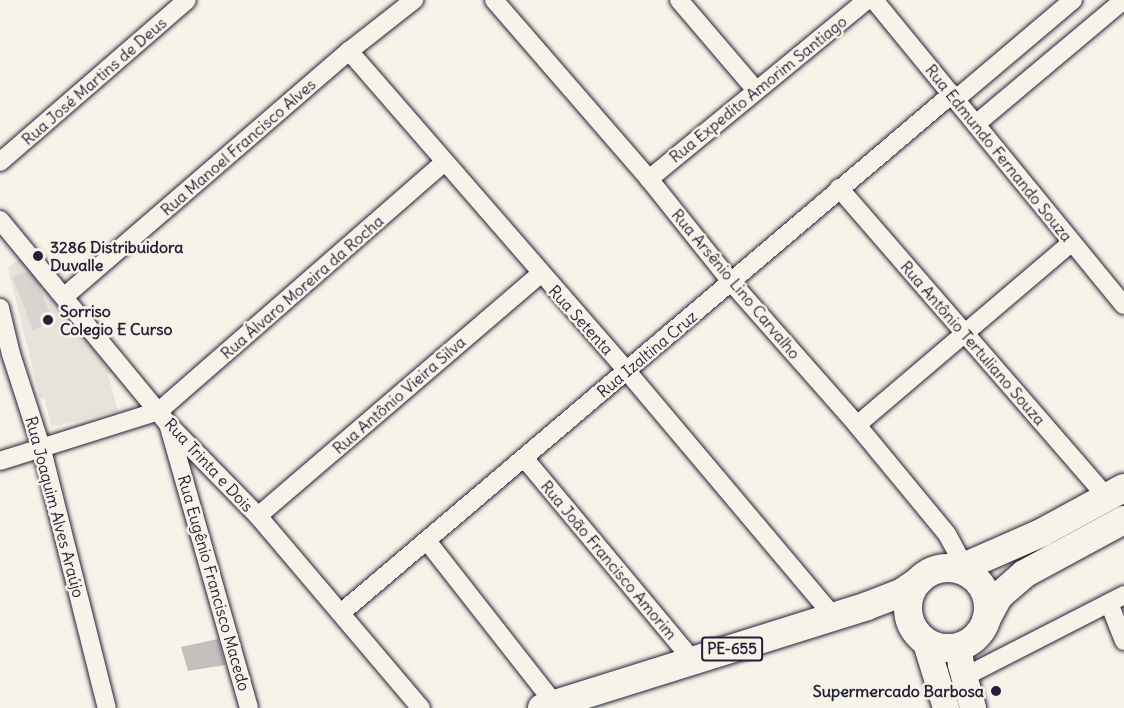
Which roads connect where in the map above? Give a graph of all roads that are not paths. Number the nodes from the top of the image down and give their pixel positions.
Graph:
1 (187, 0) edge
2 (414, 0) edge
3 (494, 0) edge
4 (679, 0) edge
5 (867, 0) edge
6 (874, 0) edge
7 (1073, 0) edge
8 (1124, 0) edge
9 (349, 51) junction
10 (756, 90) junction
11 (954, 97) junction
12 (976, 124) junction
13 (0, 162) edge
14 (444, 162) junction
15 (649, 179) junction
16 (839, 188) junction
17 (0, 220) edge
18 (1072, 242) junction
19 (540, 274) junction
20 (732, 283) junction
21 (65, 296) junction
22 (1124, 305) edge
23 (0, 308) edge
24 (964, 334) junction
25 (626, 370) junction
26 (164, 417) junction
27 (857, 425) junction
28 (42, 450) junction
29 (525, 459) junction
30 (0, 461) edge
31 (1116, 492) edge
32 (258, 516) junction
33 (1124, 520) edge
34 (427, 541) junction
35 (964, 570) junction
36 (919, 581) junction
37 (1117, 599) edge
38 (341, 613) junction
39 (834, 617) junction
40 (986, 620) junction
41 (925, 640) junction
42 (1124, 641) edge
43 (959, 647) junction
44 (694, 662) junction
45 (964, 677) junction
46 (549, 706) edge
47 (107, 708) edge
48 (249, 708) edge
49 (421, 708) edge
50 (946, 708) edge
51 (973, 708) edge

1 - 13 street, Rua José Martins de Deus
2 - 9 street, Rua Manoel Francisco Alves
3 - 15 street, Rua Arsênio Lino Carvalho
4 - 10 street
5 - 10 street, Rua Expedito Amorim Santiago
6 - 11 street, Rua Edmundo Fernando Souza
7 - 11 street, Rua Izaltina Cruz
8 - 12 street
9 - 14 street, Rua Setenta
9 - 21 street, Rua Manoel Francisco Alves
10 - 15 street, Rua Expedito Amorim Santiago
11 - 12 street, Rua Edmundo Fernando Souza
11 - 16 street, Rua Izaltina Cruz
12 - 18 street, Rua Edmundo Fernando Souza
14 - 19 street, Rua Setenta
14 - 26 street, Rua Álvaro Moreira da Rocha
15 - 20 street, Rua Arsênio Lino Carvalho
16 - 20 street, Rua Izaltina Cruz
16 - 24 street, Rua Antônio Tertuliano Souza
17 - 21 street, Rua Trinta e Dois
18 - 22 street, Rua Edmundo Fernando Souza
18 - 24 street
19 - 25 street, Rua Setenta
19 - 32 street, Rua Antônio Vieira Silva
20 - 25 street, Rua Izaltina Cruz
20 - 27 street, Rua Arsênio Lino Carvalho
21 - 26 street, Rua Trinta e Dois
23 - 28 street, Rua Joaquim Alves Araújo
24 - 27 street
24 - 31 street, Rua Antônio Tertuliano Souza
25 - 29 street, Rua Izaltina Cruz
25 - 39 street, Rua Setenta
26 - 28 street
26 - 32 street, Rua Trinta e Dois
26 - 48 street, Rua Eugênio Francisco Macedo
27 - 35 street, Rua Arsênio Lino Carvalho
28 - 30 street
28 - 47 street, Rua Joaquim Alves Araújo
29 - 34 street, Rua Izaltina Cruz
29 - 44 street, Rua João Francisco Amorim
31 - 35 main road, PE-655
32 - 38 street, Rua Trinta e Dois
33 - 40 main road
34 - 38 street, Rua Izaltina Cruz
34 - 46 street
35 - 36 main road, PE-655
35 - 40 main road
36 - 39 main road, PE-655
36 - 41 main road
37 - 42 street
37 - 45 street
38 - 49 street, Rua Trinta e Dois
39 - 44 main road, PE-655
40 - 43 main road
41 - 43 main road
41 - 50 street
43 - 45 street
44 - 46 main road, PE-655
45 - 51 street

